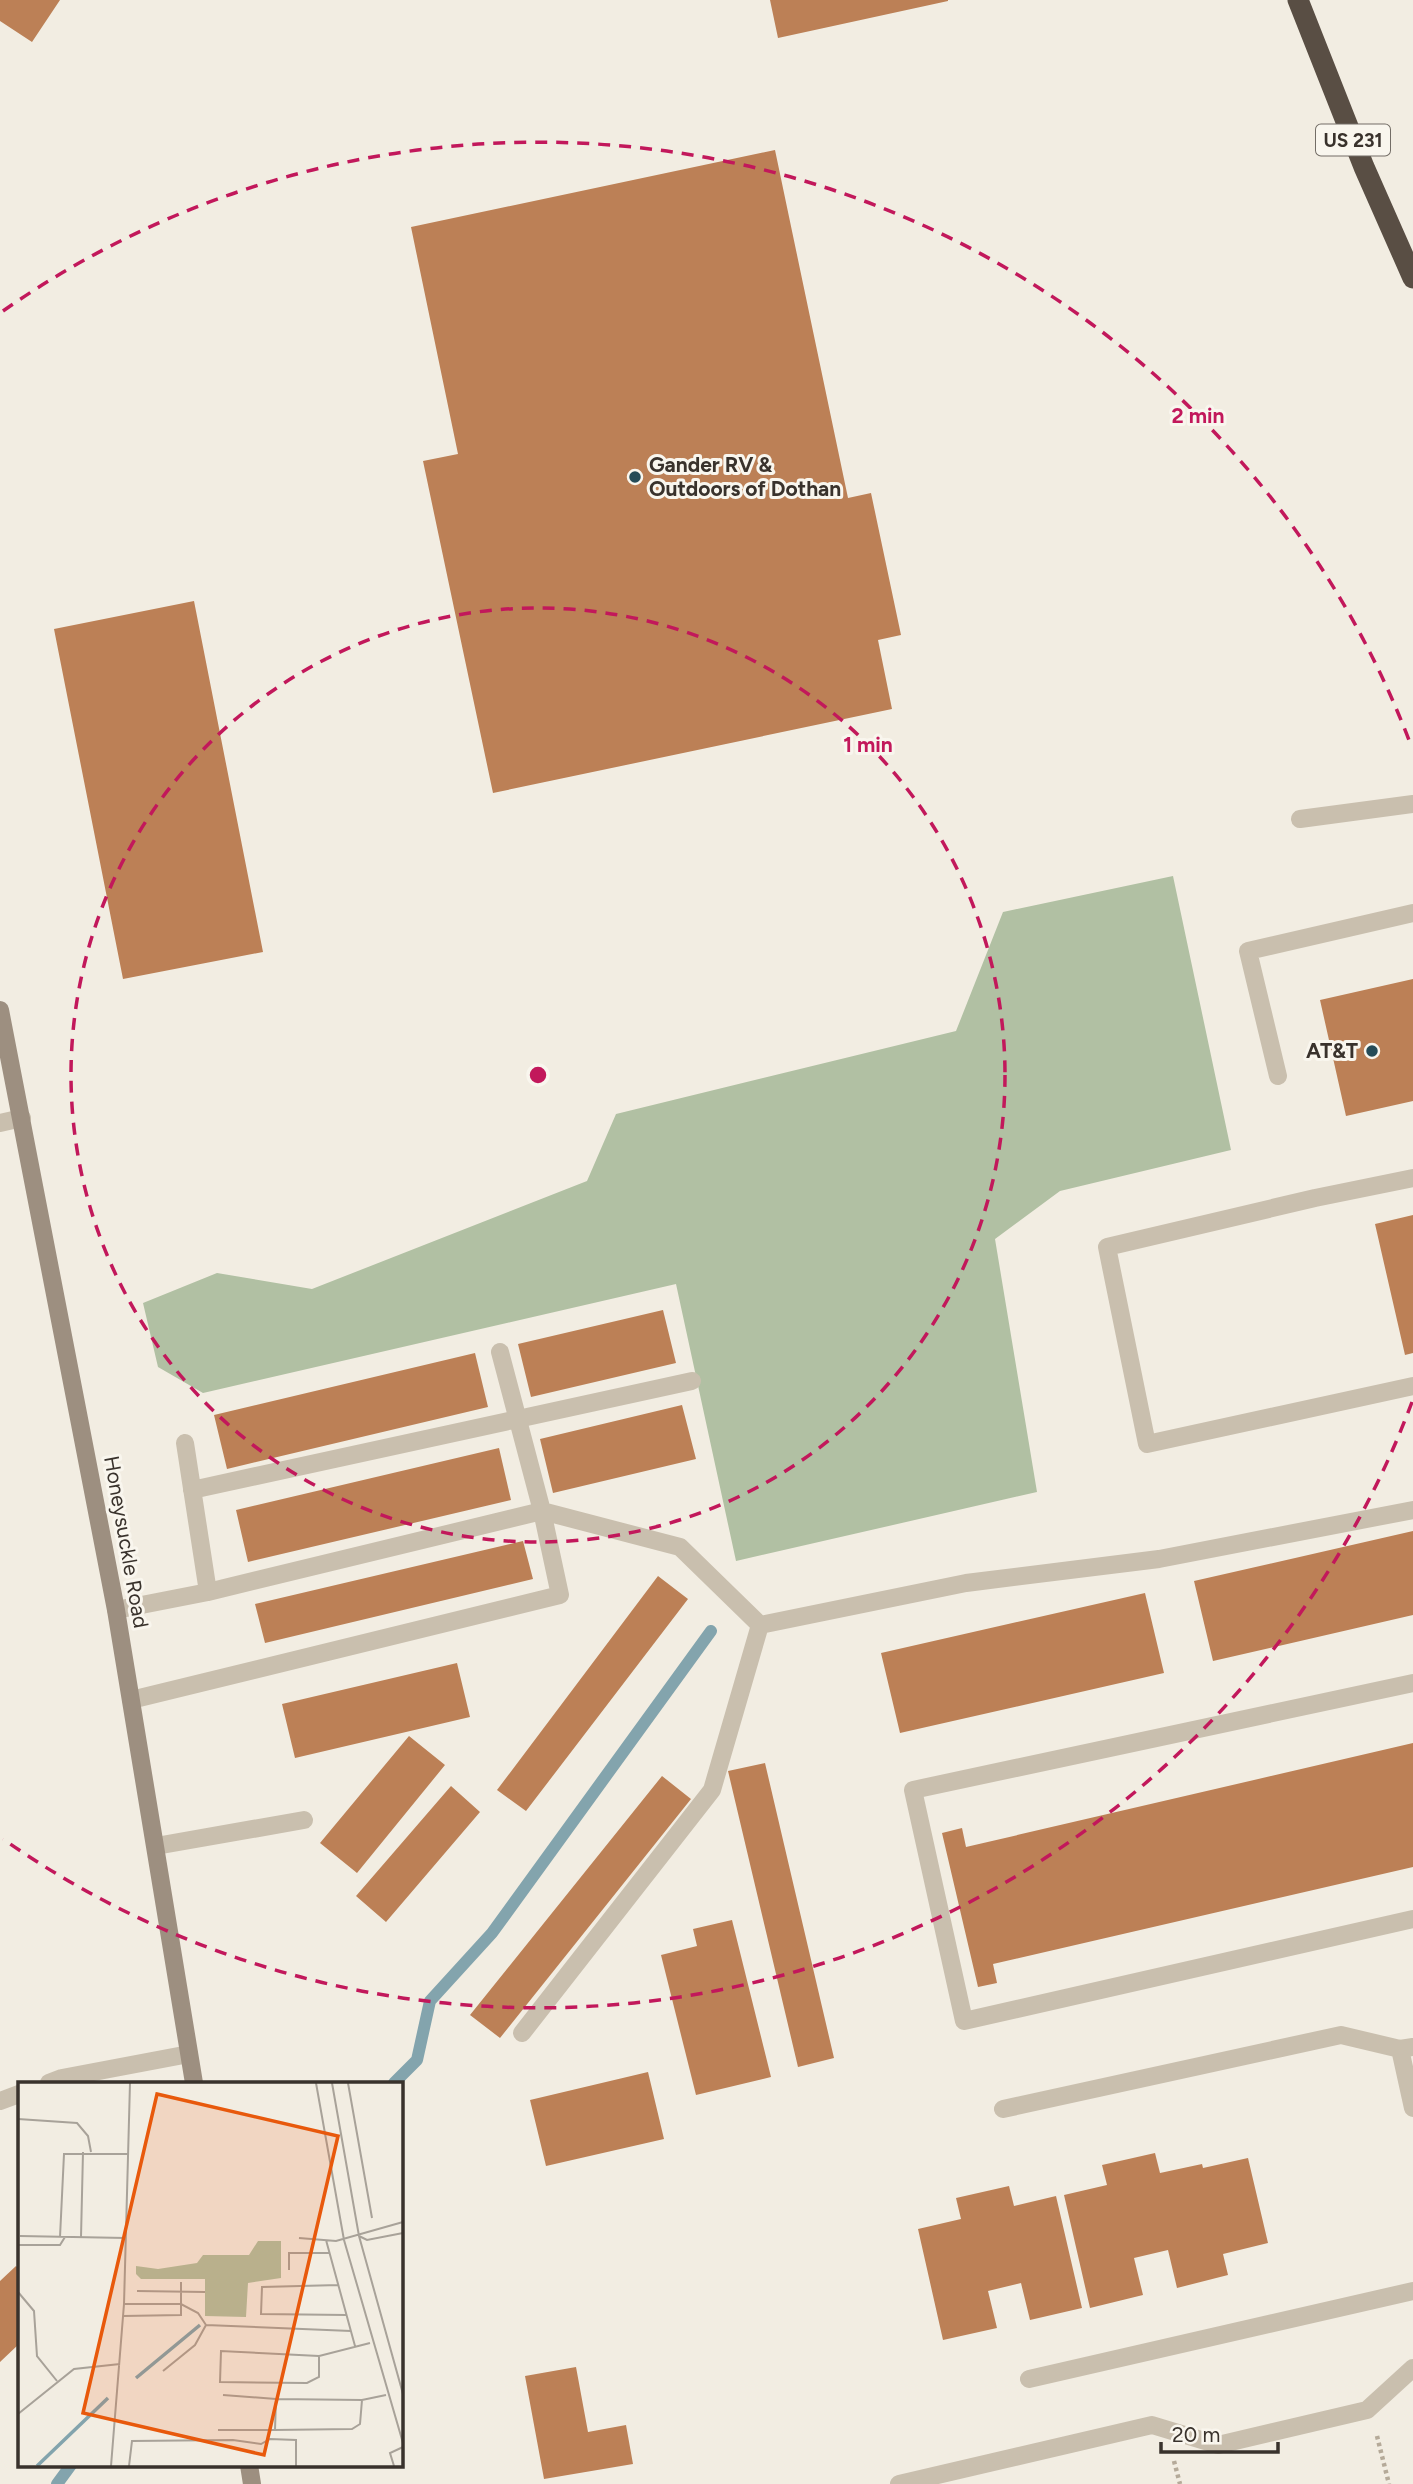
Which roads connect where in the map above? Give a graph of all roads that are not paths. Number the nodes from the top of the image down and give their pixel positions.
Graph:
1 (1298, 0) edge
2 (1413, 278) edge
3 (1413, 804) edge
4 (1300, 819) dead end
5 (1413, 914) edge
6 (0, 1010) edge
7 (1278, 1076) dead end
8 (23, 1118) junction
9 (0, 1123) edge
10 (1413, 1178) edge
11 (500, 1352) dead end
12 (692, 1381) dead end
13 (1413, 1386) edge
14 (517, 1420) junction
15 (185, 1443) dead end
16 (192, 1490) junction
17 (1413, 1510) edge
18 (542, 1511) junction
19 (208, 1592) junction
20 (116, 1610) junction
21 (760, 1625) junction
22 (1413, 1683) edge
23 (131, 1700) junction
24 (304, 1819) dead end
25 (156, 1846) junction
26 (1413, 1919) edge
27 (522, 2033) dead end
28 (1407, 2048) edge
29 (190, 2054) junction
30 (52, 2082) edge
31 (194, 2082) edge
32 (18, 2094) edge
33 (0, 2101) edge
34 (1413, 2108) edge
35 (1003, 2109) dead end
36 (1413, 2291) edge
37 (1413, 2368) edge
38 (1030, 2379) dead end
39 (249, 2466) edge
40 (252, 2484) edge
41 (899, 2484) edge

1 - 2 highway, US 231
3 - 4 street
5 - 7 street
6 - 8 main road, Honeysuckle Road
8 - 9 street
8 - 20 main road, Honeysuckle Road
10 - 13 street
11 - 14 street
12 - 14 street
14 - 16 street
14 - 18 street
15 - 16 street
16 - 19 street
17 - 21 street
18 - 19 street
18 - 21 street
18 - 23 street
19 - 20 street
20 - 23 main road, Honeysuckle Road
21 - 27 street
22 - 26 street
23 - 25 main road, Honeysuckle Road
24 - 25 street
25 - 29 main road, Honeysuckle Road
28 - 34 street
28 - 35 street
29 - 30 street
29 - 31 main road, Honeysuckle Road
32 - 33 street
36 - 38 street
37 - 41 street
39 - 40 main road

